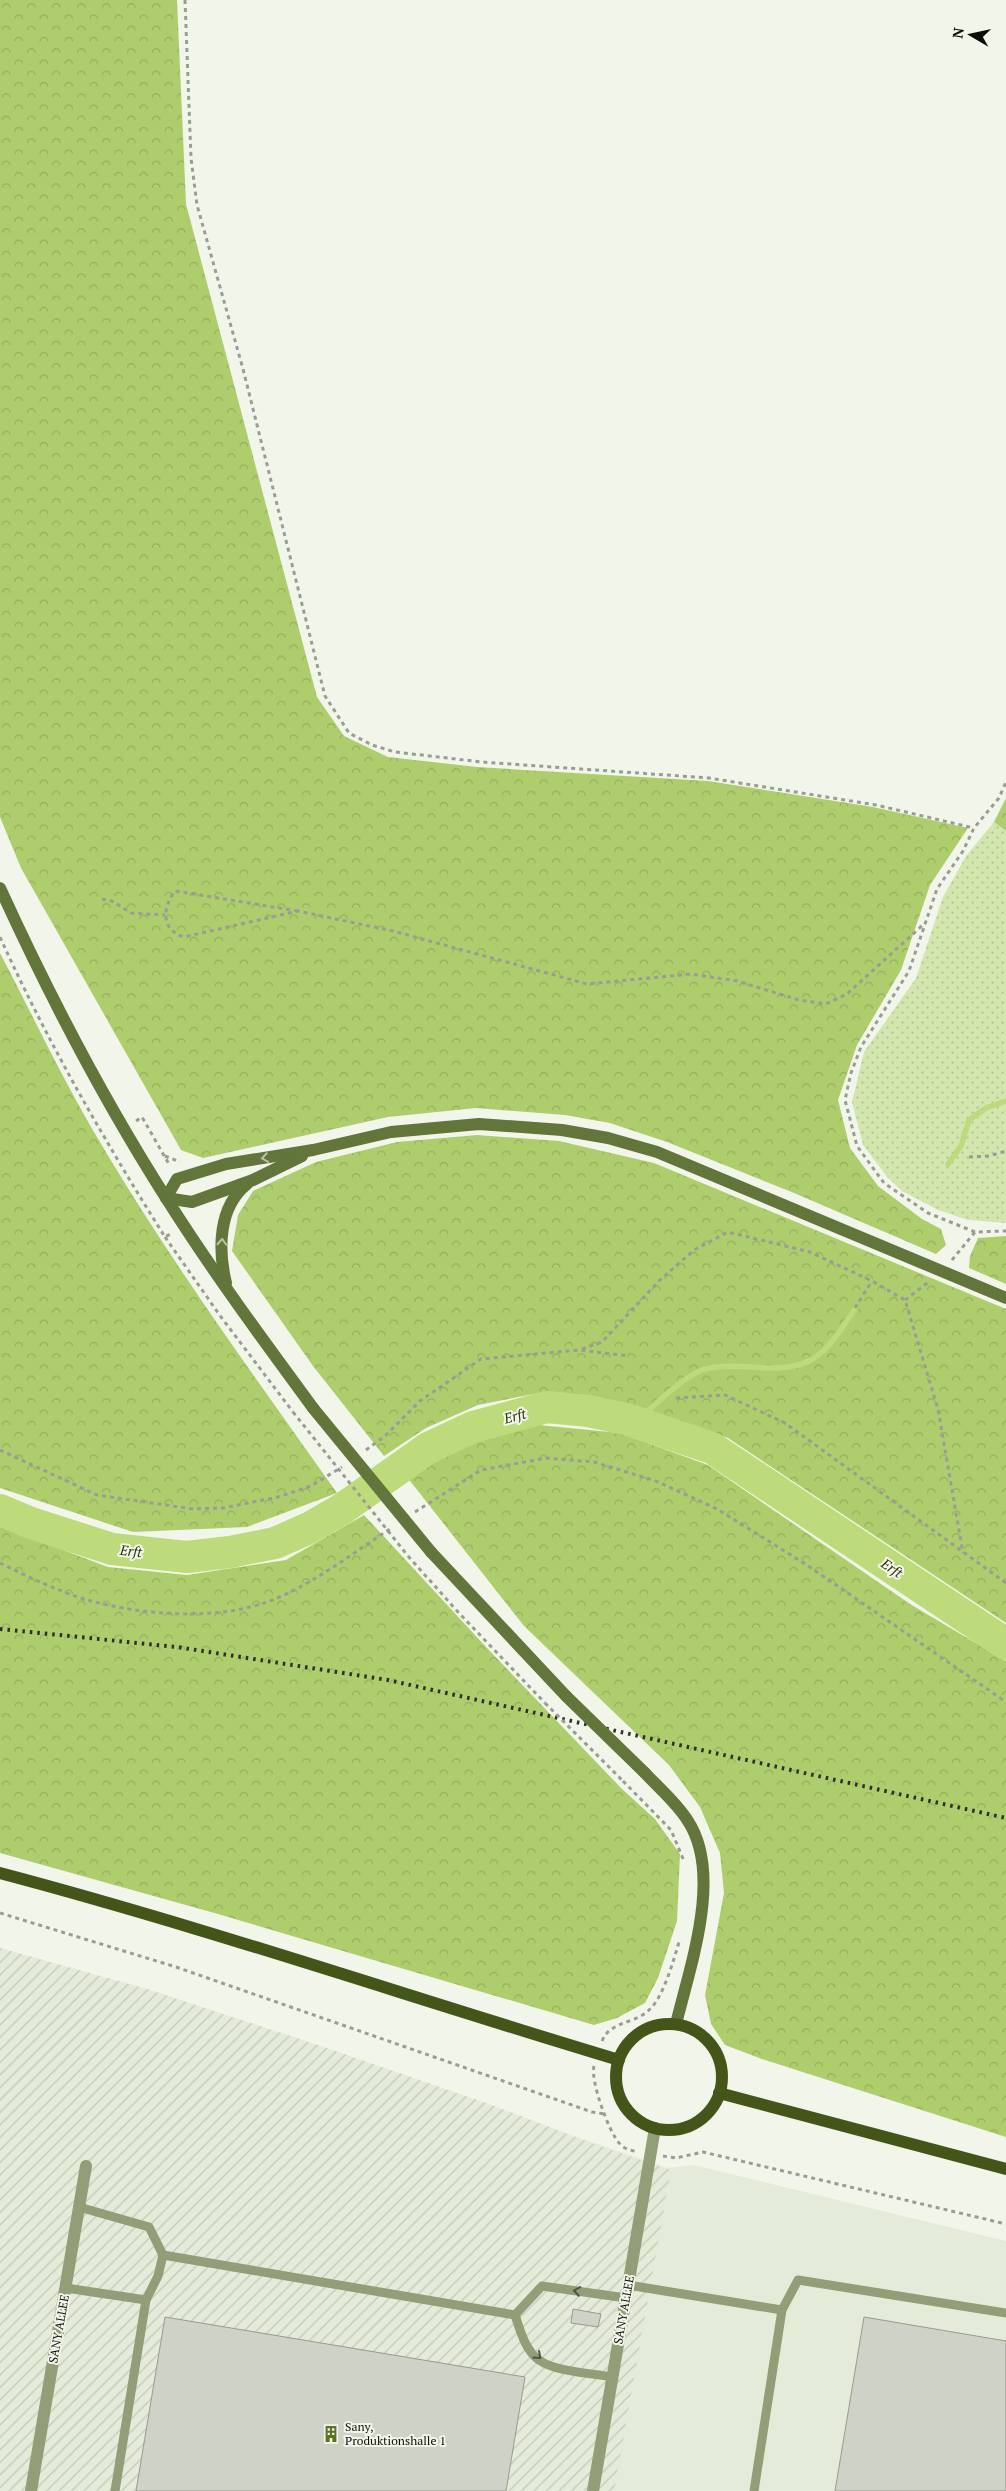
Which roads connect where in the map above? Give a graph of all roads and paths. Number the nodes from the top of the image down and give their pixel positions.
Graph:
1 (185, 0) edge
2 (1006, 782) edge
3 (974, 828) junction
4 (0, 888) edge
5 (102, 899) dead end
6 (298, 911) junction
7 (165, 914) junction
8 (925, 923) junction
9 (0, 937) edge
10 (105, 1139) dead end
11 (313, 1150) junction
12 (1006, 1151) edge
13 (969, 1157) dead end
14 (253, 1180) junction
15 (166, 1198) junction
16 (1006, 1231) edge
17 (975, 1232) junction
18 (165, 1237) dead end
19 (943, 1271) junction
20 (872, 1281) junction
21 (228, 1291) junction
22 (1006, 1298) edge
23 (905, 1300) junction
24 (855, 1308) dead end
25 (579, 1350) junction
26 (629, 1356) dead end
27 (676, 1398) dead end
28 (0, 1450) edge
29 (362, 1453) dead end
30 (346, 1464) dead end
31 (407, 1518) dead end
32 (399, 1523) dead end
33 (963, 1553) junction
34 (0, 1564) edge
35 (1006, 1583) edge
36 (1006, 1702) edge
37 (686, 1868) dead end
38 (0, 1873) edge
39 (0, 1913) edge
40 (681, 1933) dead end
41 (676, 2024) junction
42 (597, 2053) junction
43 (619, 2060) junction
44 (719, 2093) junction
45 (655, 2128) junction
46 (703, 2152) dead end
47 (86, 2166) dead end
48 (1006, 2169) edge
49 (79, 2207) junction
50 (1006, 2224) edge
51 (162, 2255) junction
52 (66, 2288) junction
53 (627, 2292) junction
54 (146, 2300) junction
55 (782, 2310) junction
56 (1006, 2313) edge
57 (515, 2315) junction
58 (612, 2377) junction
59 (31, 2491) edge
60 (115, 2491) edge
61 (593, 2491) edge
62 (754, 2491) edge

1 - 3 path
2 - 3 path
3 - 8 path
4 - 15 main road
5 - 7 path
6 - 7 path
6 - 7 path
6 - 8 path
8 - 17 path
9 - 10 path
11 - 14 main road
11 -> 15 main road
11 - 19 main road
12 - 13 path
14 - 15 main road
21 -> 14 main road
15 - 21 main road
16 - 17 path
17 - 19 path
18 - 37 path, bridge
19 - 22 main road
19 - 23 path
20 - 23 path
20 - 24 path
20 - 25 path
21 - 41 main road, bridge
23 - 33 path
25 - 26 path
25 - 29 path
27 - 33 path
28 - 30 path
31 - 36 path
32 - 34 path
33 - 35 path
38 - 42 main road
39 - 42 path
40 - 42 path
41 - 43 main road
41 - 44 main road
42 - 43 main road
43 - 45 main road
44 - 45 main road
44 - 48 main road
45 - 53 street, SANY ALLEE
46 - 50 path
47 - 49 street, SANY ALLEE
49 - 51 lane
49 - 52 street, SANY ALLEE
51 - 54 lane
51 - 57 lane
52 - 54 lane
52 - 59 street, SANY ALLEE
53 - 55 lane
53 -> 57 lane
53 - 58 street, SANY ALLEE
54 - 60 lane
55 - 56 lane
55 - 62 lane
57 -> 58 lane
58 - 61 street, SANY ALLEE

